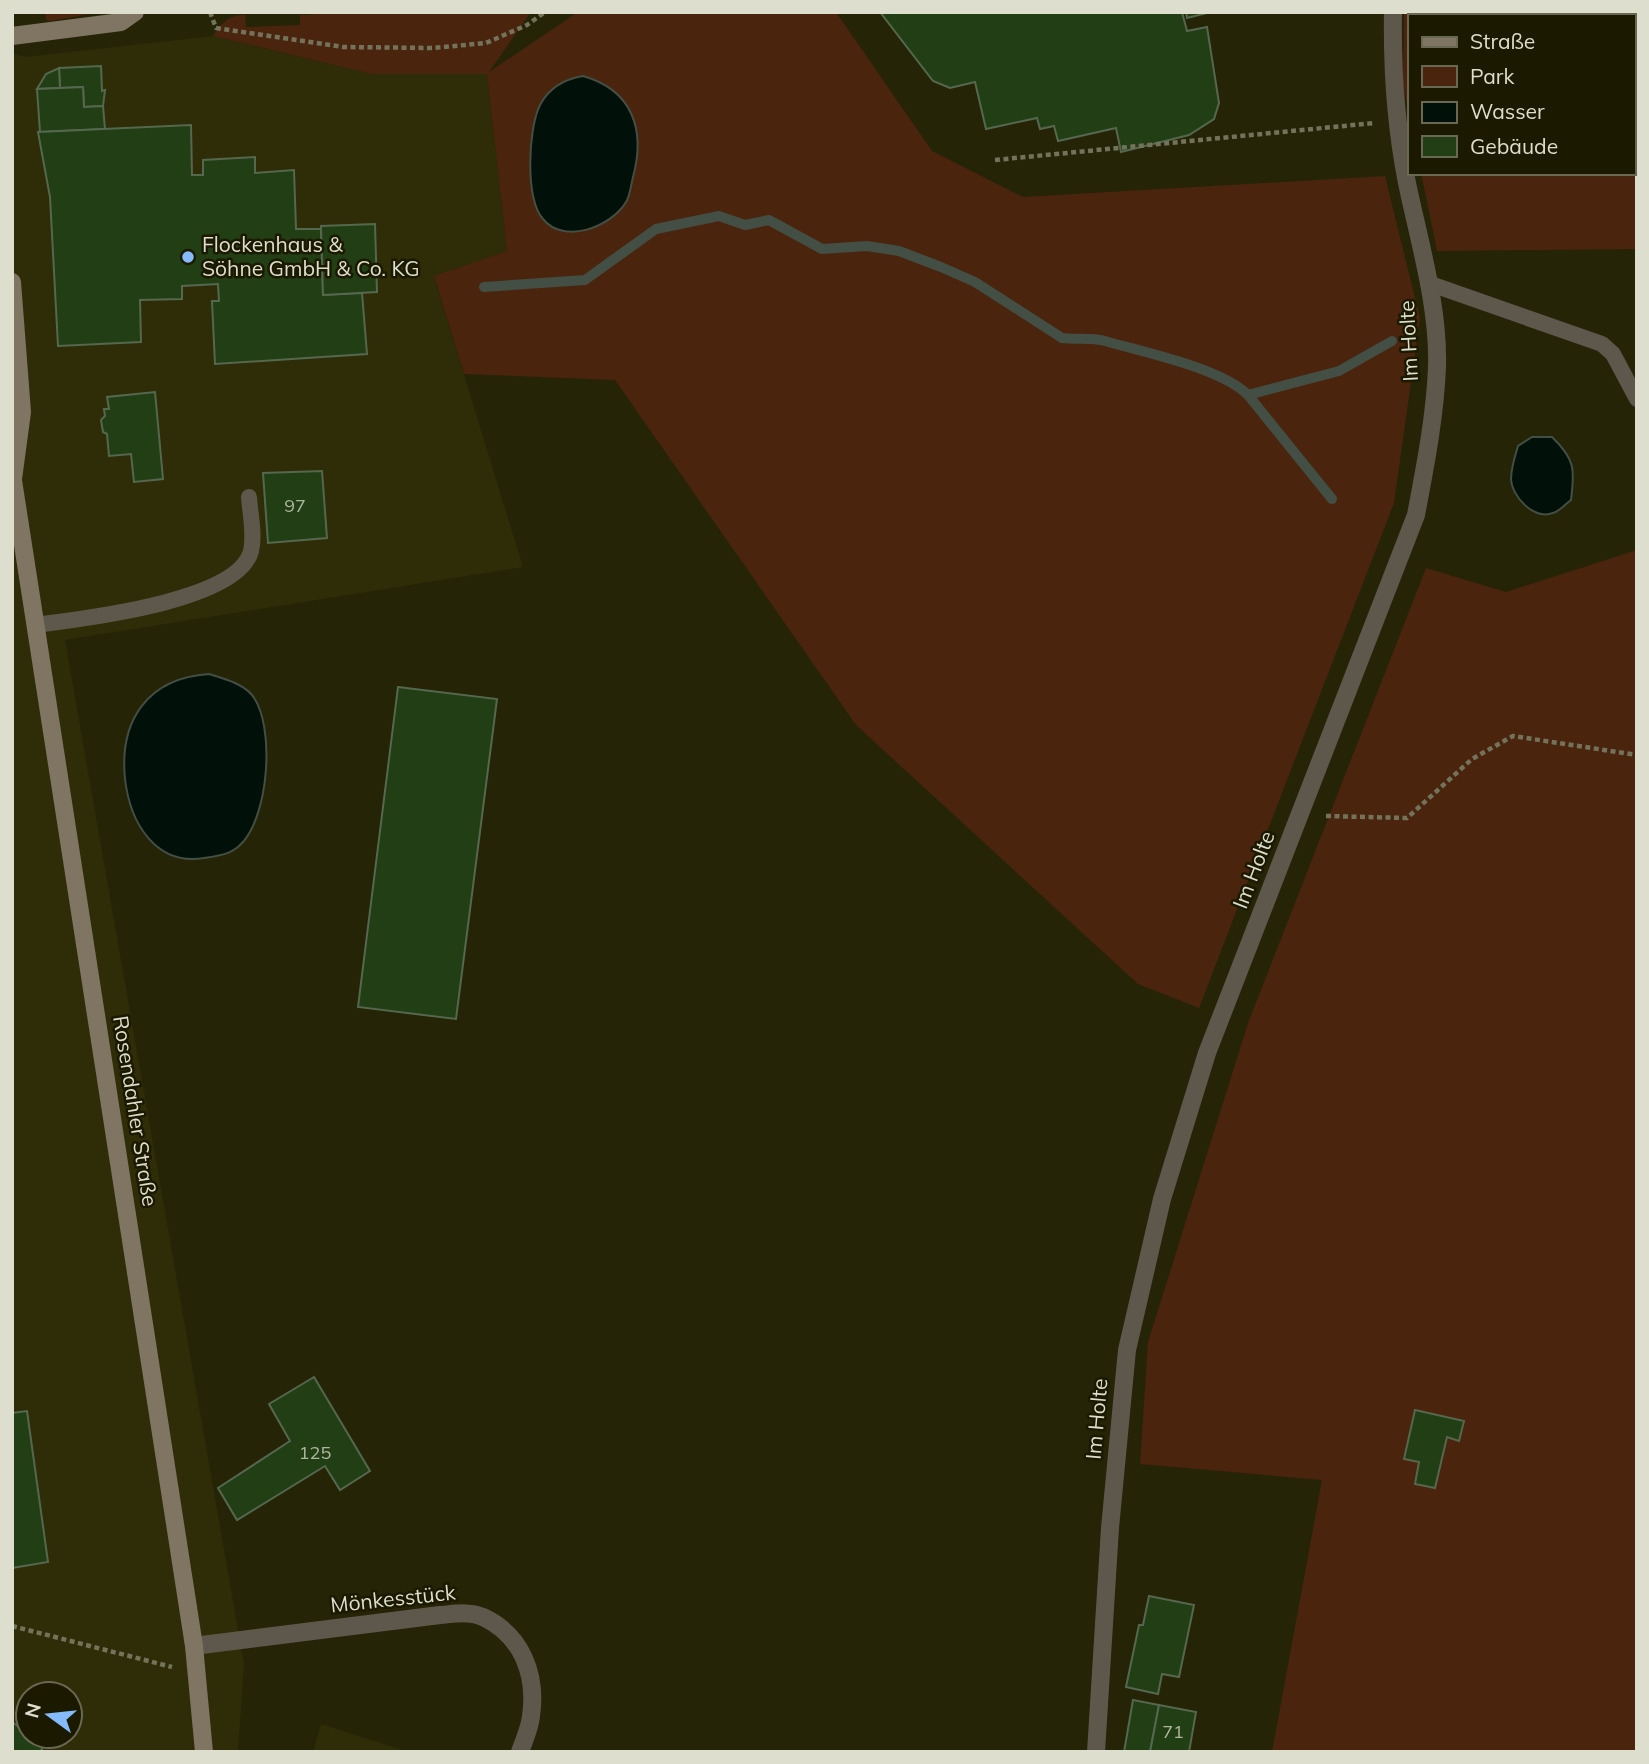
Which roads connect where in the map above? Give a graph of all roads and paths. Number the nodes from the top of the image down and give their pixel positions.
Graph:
1 (135, 12) edge
2 (210, 12) edge
3 (545, 12) edge
4 (1392, 12) edge
5 (12, 36) edge
6 (1399, 121) junction
7 (995, 160) dead end
8 (12, 282) edge
9 (1428, 283) junction
10 (1637, 399) edge
11 (13, 477) edge
12 (249, 497) dead end
13 (15, 518) edge
14 (35, 625) junction
15 (1637, 755) edge
16 (1301, 814) junction
17 (12, 1626) edge
18 (194, 1646) junction
19 (197, 1672) junction
20 (204, 1752) edge
21 (520, 1752) edge
22 (1097, 1752) edge

1 - 5 main road
2 - 3 path
4 - 6 street, Im Holte
6 - 7 path
6 - 9 street, Im Holte
8 - 11 main road, Rosendahler Straße
9 - 10 lane
9 - 16 street, Im Holte
11 - 13 main road, Rosendahler Straße
12 - 14 lane
13 - 14 main road, Rosendahler Straße
14 - 18 main road, Rosendahler Straße
15 - 16 path
16 - 22 street, Im Holte
17 - 19 path
18 - 19 main road, Rosendahler Straße
18 - 21 street, Mönkesstück
19 - 20 main road, Rosendahler Straße

